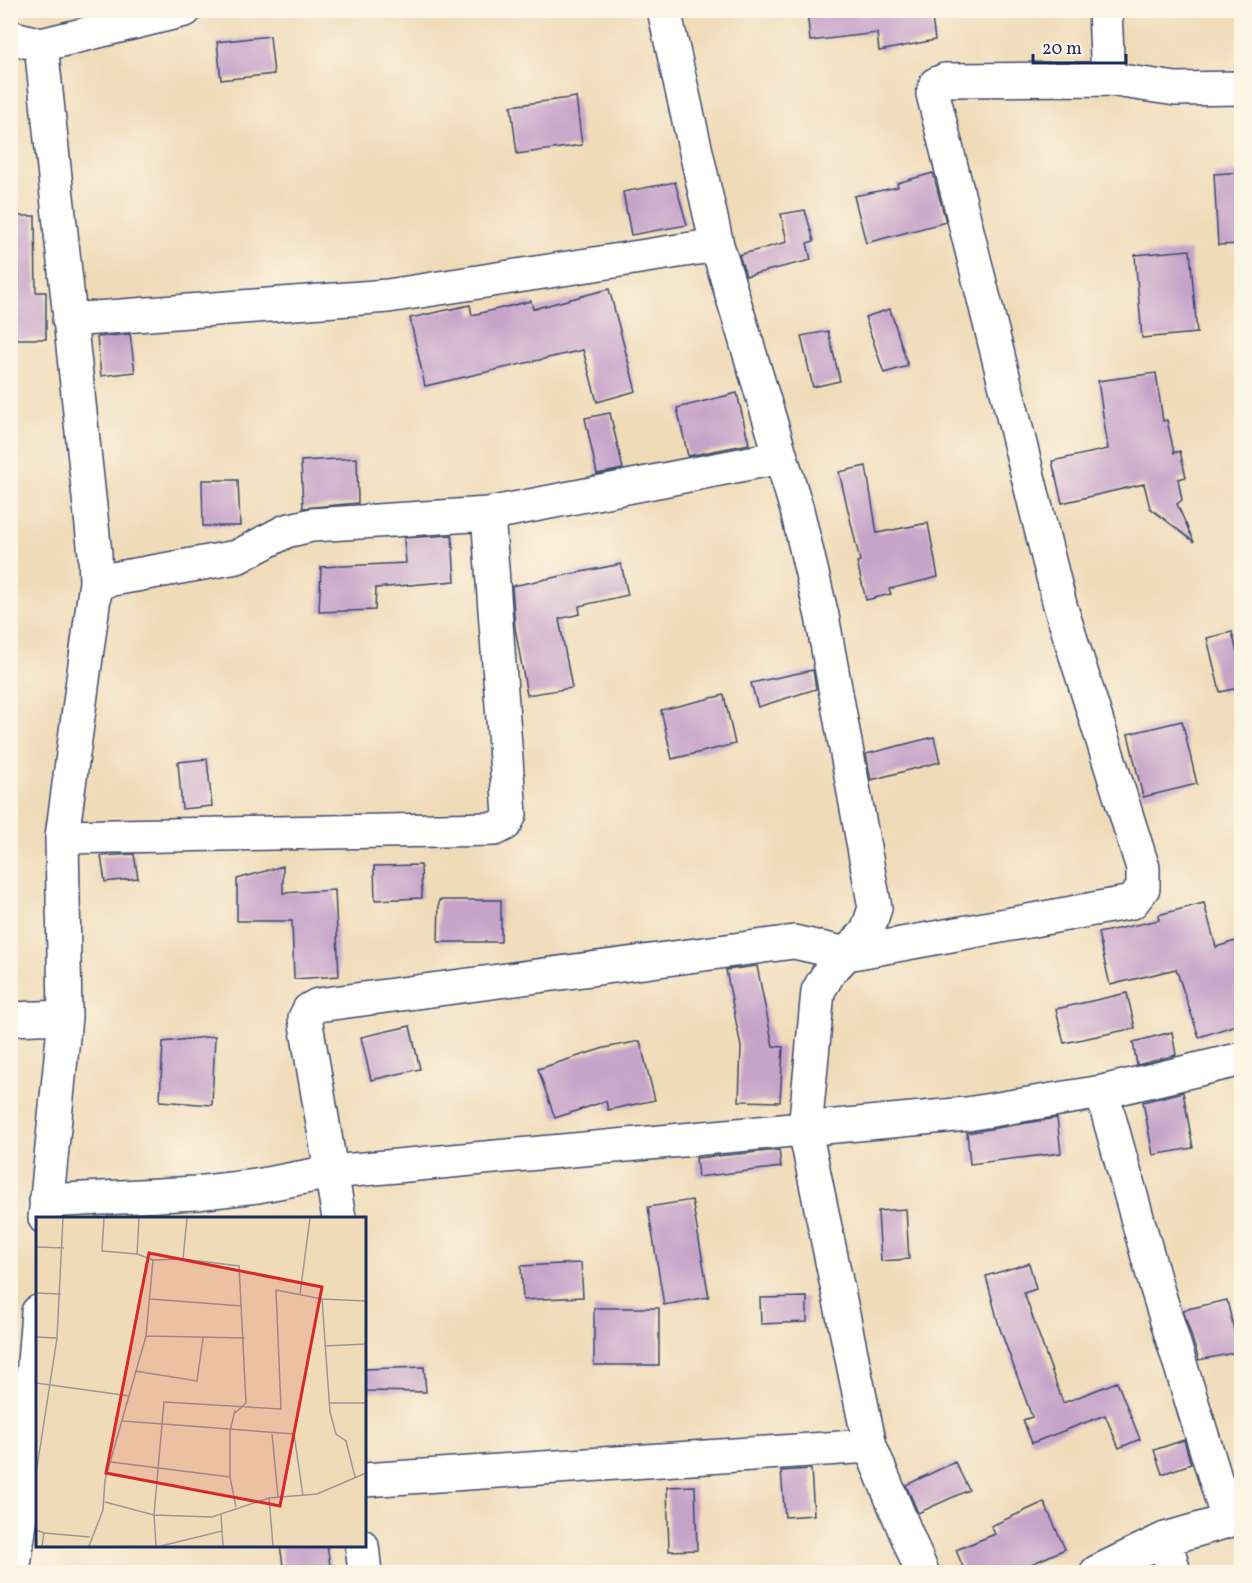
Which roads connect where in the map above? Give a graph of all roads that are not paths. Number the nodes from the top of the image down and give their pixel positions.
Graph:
1 (185, 10) edge
2 (664, 10) edge
3 (1105, 10) edge
4 (26, 41) edge
5 (1108, 79) junction
6 (1242, 88) edge
7 (717, 245) junction
8 (69, 320) junction
9 (781, 457) junction
10 (488, 514) junction
11 (96, 582) junction
12 (62, 837) junction
13 (794, 942) junction
14 (847, 954) junction
15 (818, 991) junction
16 (65, 1017) junction
17 (10, 1019) edge
18 (1242, 1059) edge
19 (1102, 1092) junction
20 (805, 1130) junction
21 (331, 1172) junction
22 (46, 1210) edge
23 (339, 1217) edge
24 (36, 1359) edge
25 (870, 1446) junction
26 (366, 1480) edge
27 (30, 1501) edge
28 (1235, 1518) edge
29 (1165, 1539) junction
30 (362, 1547) edge
31 (13, 1572) edge
32 (365, 1572) edge
33 (922, 1572) edge
34 (1097, 1572) edge
35 (1174, 1572) edge

1 - 4 street
2 - 7 street
3 - 5 street
4 - 8 street
5 - 6 street
5 - 14 street
7 - 8 street
7 - 9 street
8 - 11 street
9 - 10 street
9 - 14 street
10 - 11 street
10 - 12 street
11 - 12 street
12 - 16 street
13 - 14 street
13 - 15 street
13 - 21 street
14 - 15 street
15 - 20 street
16 - 17 street
16 - 22 street
18 - 19 street
19 - 20 street
19 - 28 street
20 - 21 street
20 - 25 street
21 - 22 street
21 - 23 street
24 - 27 street
25 - 26 street
25 - 33 street
27 - 31 street
28 - 29 street
29 - 34 street
29 - 35 street
30 - 32 street

